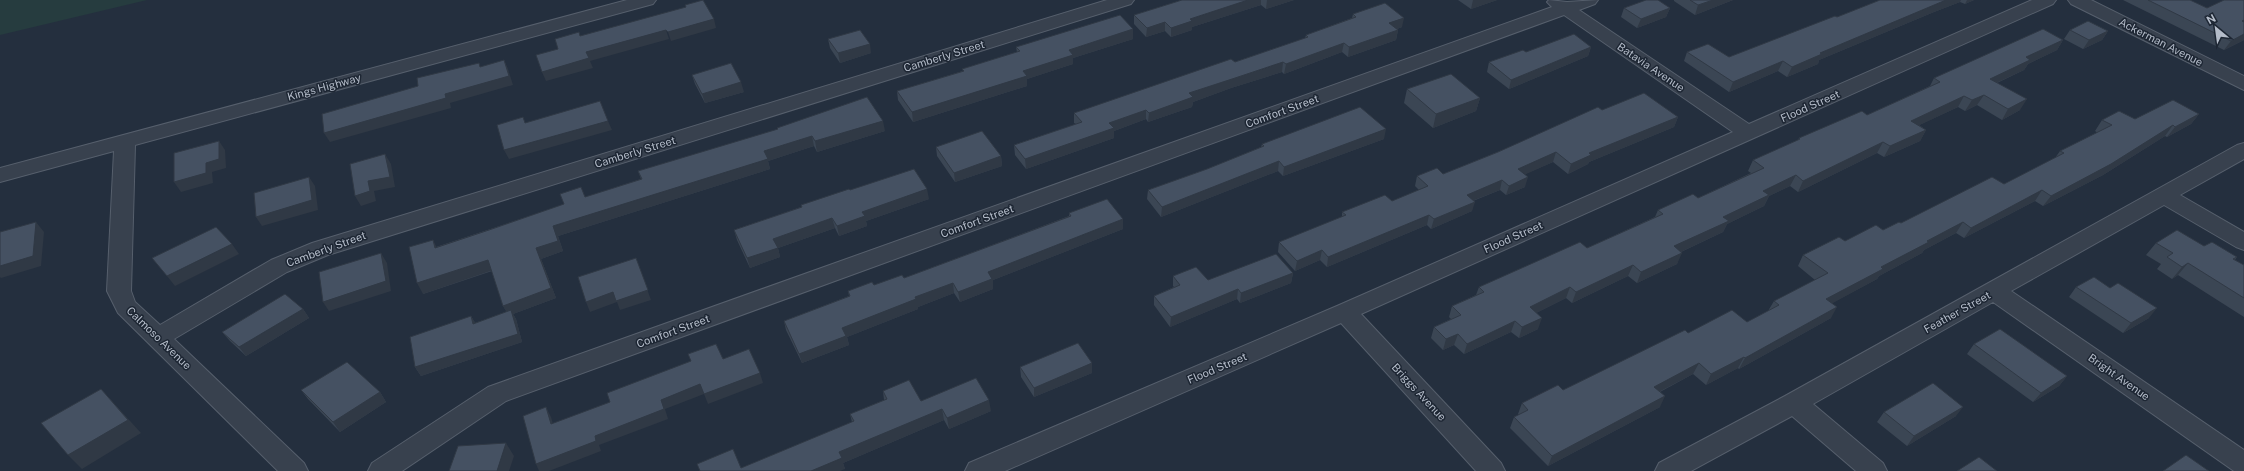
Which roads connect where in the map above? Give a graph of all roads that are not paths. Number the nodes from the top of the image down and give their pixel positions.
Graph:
1 (647, 0) edge
2 (1125, 0) edge
3 (1588, 0) edge
4 (2047, 0) edge
5 (2078, 0) edge
6 (1560, 4) edge
7 (2244, 84) edge
8 (1748, 133) junction
9 (125, 141) junction
10 (2244, 150) edge
11 (0, 175) edge
12 (2165, 196) junction
13 (2244, 242) edge
14 (1994, 291) junction
15 (1345, 312) junction
16 (159, 337) junction
17 (1794, 403) junction
18 (2244, 464) edge
19 (294, 471) edge
20 (381, 471) edge
21 (978, 471) edge
22 (1492, 471) edge
23 (1668, 471) edge
24 (1874, 471) edge

1 - 9 street, Kings Highway
2 - 16 street, Camberly Street
3 - 6 street, Comfort Street
4 - 8 street, Flood Street
5 - 7 street, Ackerman Avenue
6 - 8 street, Batavia Avenue
6 - 20 street, Comfort Street
8 - 15 street, Flood Street
9 - 11 street, Kings Highway
9 - 16 street, Calmoso Avenue
10 - 12 street, Feather Street
12 - 13 street
12 - 14 street, Feather Street
14 - 17 street, Feather Street
14 - 18 street, Bright Avenue
15 - 21 street, Flood Street
15 - 22 street, Briggs Avenue
16 - 19 street, Calmoso Avenue
17 - 23 street, Feather Street
17 - 24 street

